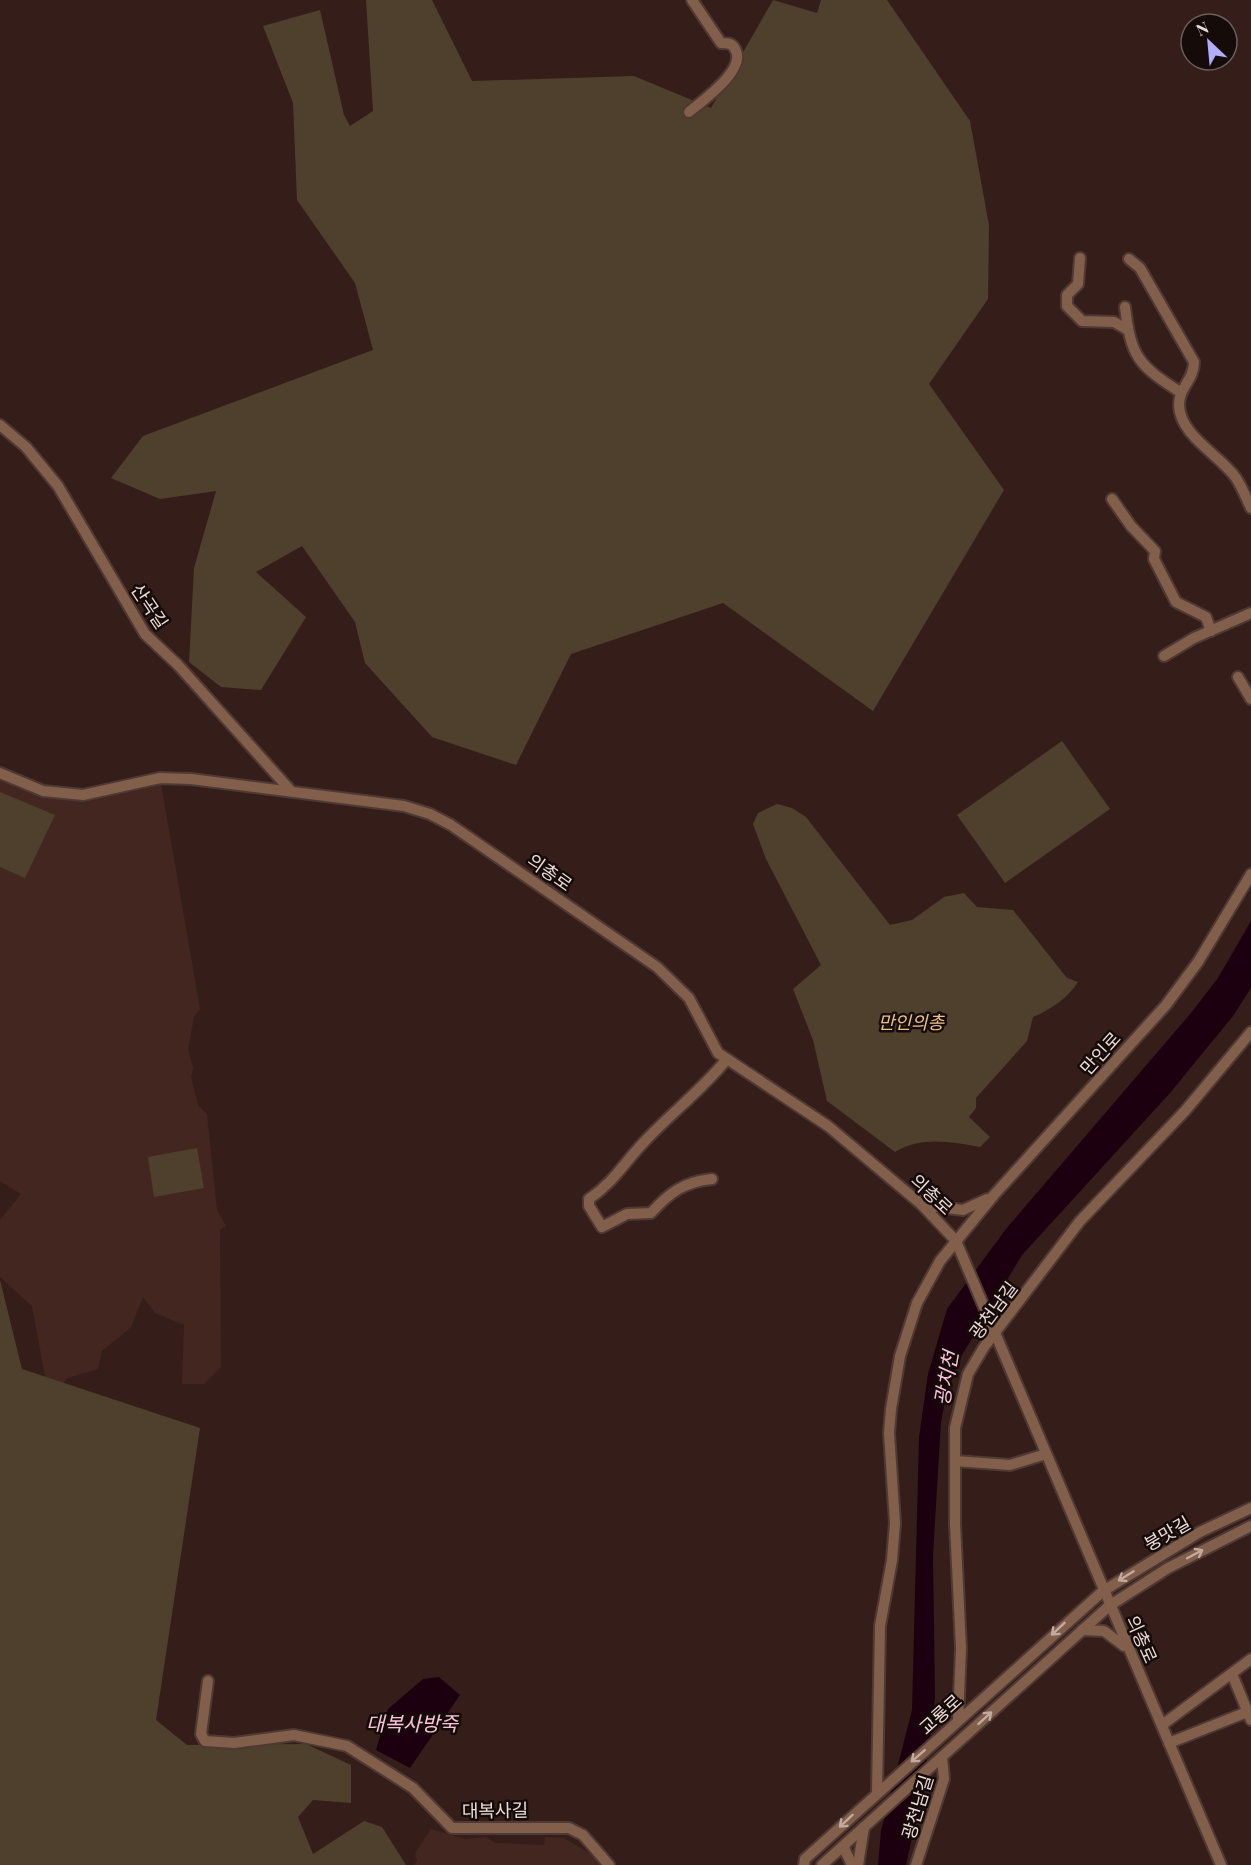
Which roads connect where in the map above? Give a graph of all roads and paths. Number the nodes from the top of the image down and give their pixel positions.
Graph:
1 (692, 0) edge
2 (689, 112) dead end
3 (1080, 258) dead end
4 (1129, 259) dead end
5 (1125, 307) dead end
6 (1128, 330) junction
7 (1180, 392) junction
8 (0, 425) edge
9 (1112, 500) dead end
10 (1251, 508) edge
11 (1251, 613) edge
12 (1211, 631) junction
13 (1164, 656) dead end
14 (1238, 677) dead end
15 (1251, 699) edge
16 (0, 773) edge
17 (291, 791) junction
18 (1251, 874) edge
19 (1251, 1032) edge
20 (727, 1059) junction
21 (712, 1179) dead end
22 (994, 1195) junction
23 (922, 1205) junction
24 (956, 1241) junction
25 (994, 1329) junction
26 (1046, 1454) junction
27 (955, 1461) junction
28 (1251, 1508) edge
29 (1251, 1526) edge
30 (1102, 1591) junction
31 (1109, 1606) junction
32 (1082, 1630) junction
33 (1130, 1653) junction
34 (1251, 1659) edge
35 (1232, 1674) junction
36 (208, 1681) dead end
37 (1249, 1716) edge
38 (958, 1720) junction
39 (1162, 1725) junction
40 (1169, 1743) junction
41 (942, 1757) junction
42 (877, 1792) junction
43 (864, 1827) junction
44 (843, 1846) junction
45 (609, 1865) edge
46 (804, 1865) edge
47 (822, 1865) edge
48 (852, 1865) edge
49 (858, 1865) edge
50 (916, 1865) edge
51 (1221, 1865) edge

1 - 2 street
3 - 6 street
4 - 7 street
5 - 6 street
6 - 7 street
7 - 10 street
8 - 17 street, 산곡길
9 - 12 street
11 - 12 street
12 - 13 street
14 - 15 street
16 - 17 street, 의총로
17 - 20 street, 의총로
18 - 22 street, 만인로
19 - 25 street, 광천남길
20 - 21 street
20 - 23 street, 의총로
22 - 23 street
22 - 24 street, 만인로
23 - 24 street, 의총로
24 - 25 street, 의총로
24 - 42 street, 만인로
25 - 26 street, 의총로
25 - 27 street, 광천남길
26 - 27 street
26 - 30 street, 의총로
27 - 38 street, 광천남길
28 -> 30 street, 붕맛길
31 -> 29 street, 붕맛길
30 - 31 street, 의총로
30 -> 38 street, 교룡로
31 - 32 street, 교룡로
31 - 33 street, 의총로
32 - 33 street
41 -> 32 street, 교룡로
33 - 39 street, 의총로
34 - 35 street
35 - 37 street
35 - 39 street
36 - 45 street, 대복사길
37 - 40 street
38 -> 42 street, 교룡로
39 - 40 street, 의총로
40 - 51 street, 의총로
41 - 43 street, 교룡로
41 - 50 street, 광천남길
42 -> 46 street, 교룡로
43 - 44 street, 교룡로
43 - 49 street
44 - 47 street, 교룡로
44 - 48 street

